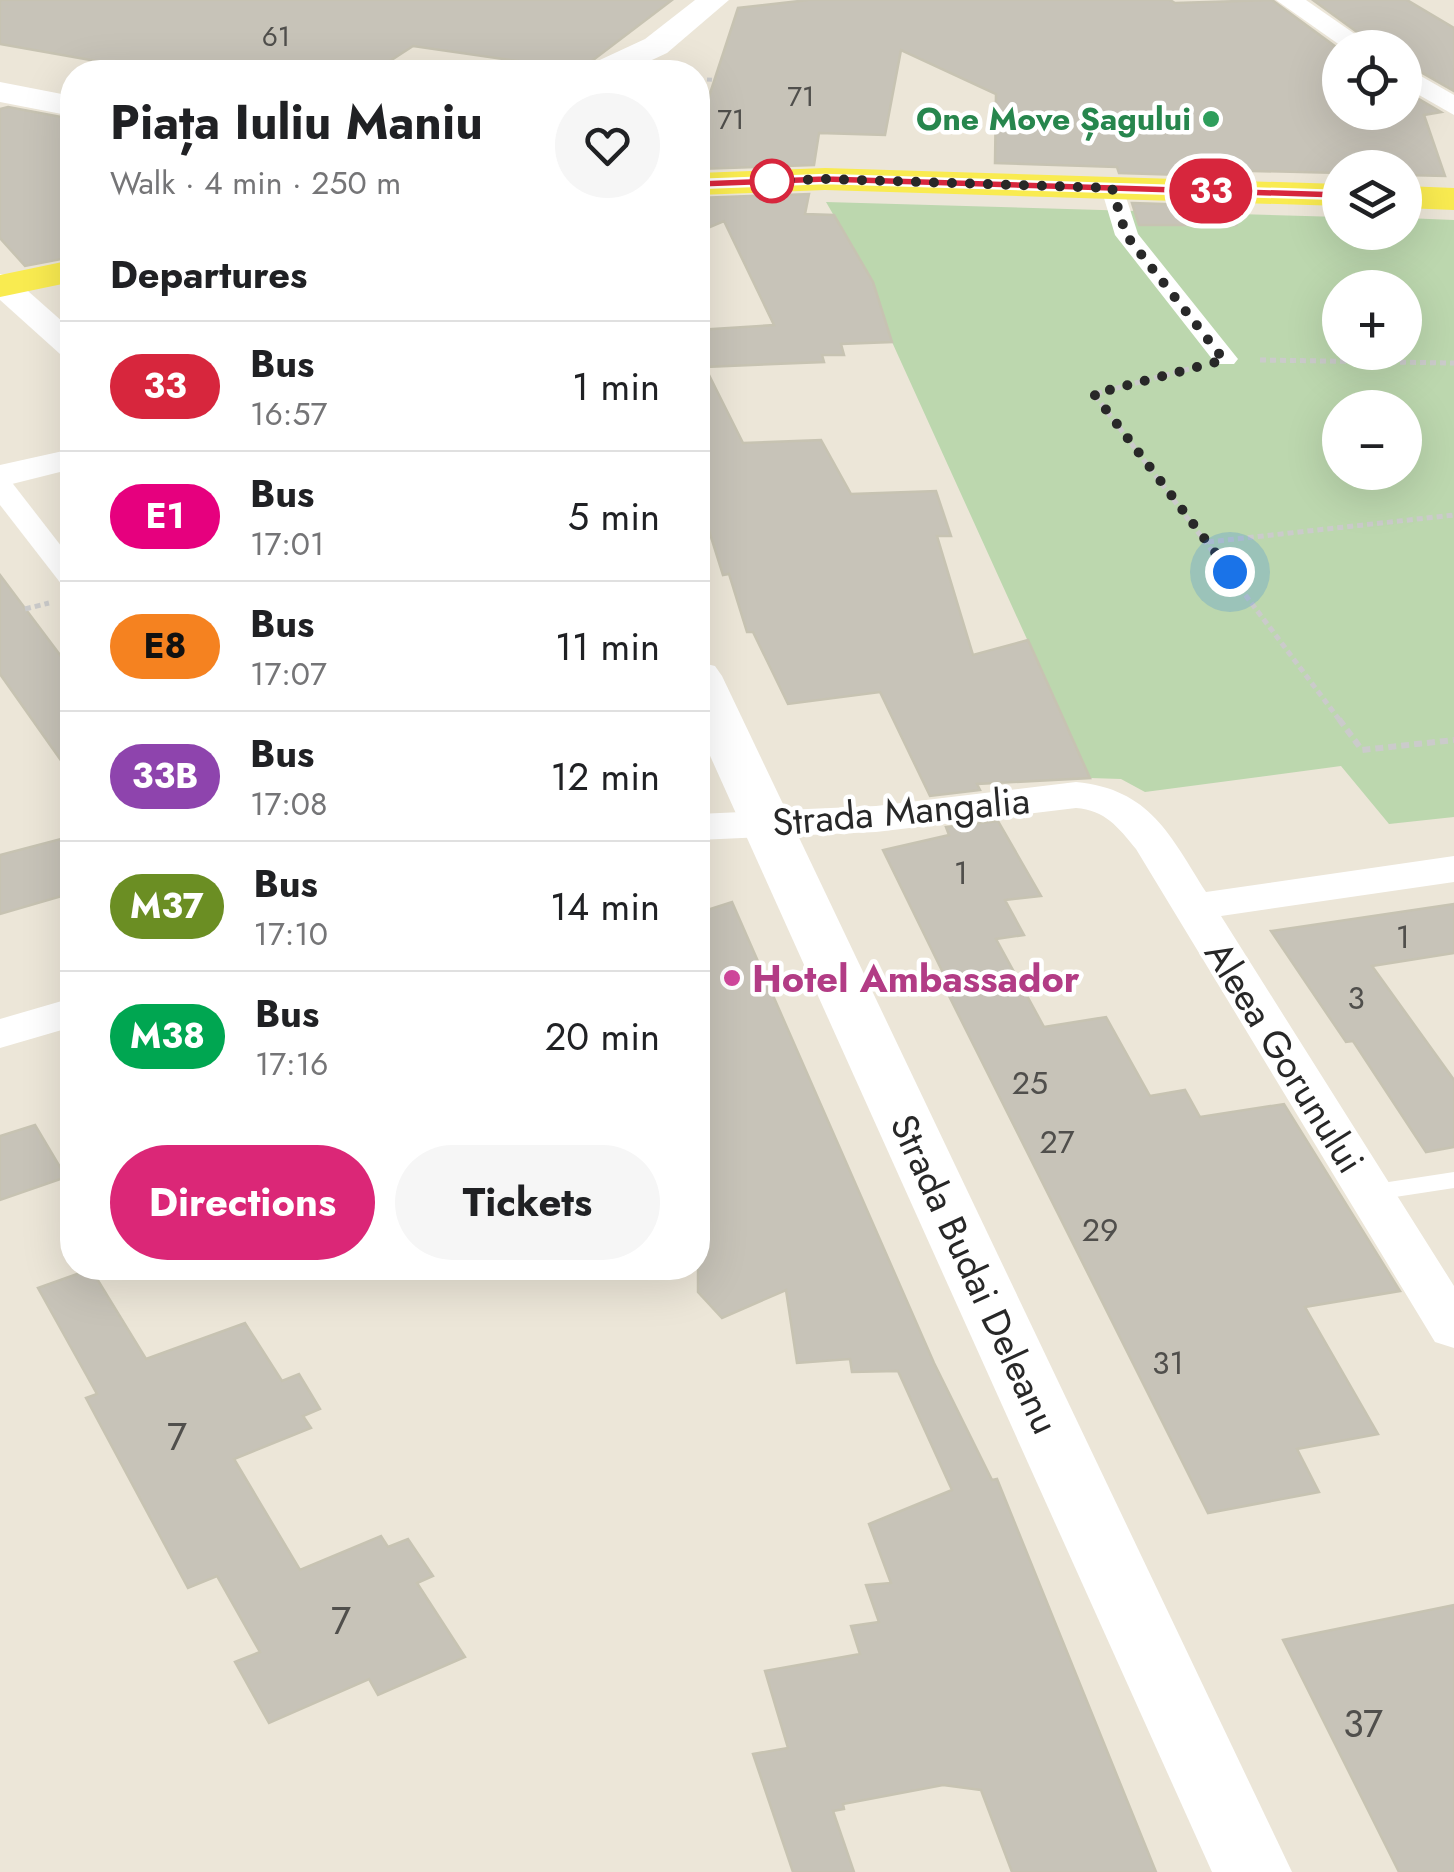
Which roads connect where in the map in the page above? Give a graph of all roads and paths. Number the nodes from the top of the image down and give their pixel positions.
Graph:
1 (714, 0) edge
2 (1289, 0) edge
3 (1335, 30) edge
4 (652, 59) edge
5 (0, 72) edge
6 (710, 80) edge
7 (714, 80) dead end
8 (60, 84) edge
9 (1422, 86) edge
10 (0, 92) edge
11 (60, 104) edge
12 (1454, 107) edge
13 (710, 169) edge
14 (825, 179) junction
15 (710, 184) edge
16 (1112, 188) junction
17 (1322, 194) edge
18 (1422, 198) edge
19 (1454, 199) edge
20 (60, 247) edge
21 (60, 272) edge
22 (1, 277) edge
23 (60, 335) edge
24 (1224, 360) junction
25 (1454, 363) edge
26 (60, 462) edge
27 (0, 476) edge
28 (0, 486) edge
29 (1454, 515) edge
30 (1208, 542) junction
31 (60, 564) edge
32 (710, 729) edge
33 (1454, 740) edge
34 (1105, 796) joint
35 (732, 825) edge
36 (1454, 870) edge
37 (1193, 907) junction
38 (60, 1016) edge
39 (0, 1034) edge
40 (1454, 1180) edge
41 (1369, 1193) junction
42 (1454, 1329) edge
43 (1252, 1872) edge

1 - 4 main road
2 - 3 street
5 - 8 main road
6 - 7 path
9 - 12 street
10 - 11 main road
13 - 14 main road
14 - 15 main road
14 - 16 main road
16 - 17 main road
16 - 24 street
18 - 19 main road
20 - 22 main road
21 - 22 main road
22 - 23 street
24 - 25 path
24 - 30 path
26 - 27 street
28 - 31 street
29 - 30 path
30 - 33 path
32 - 35 main road, Strada Budai Deleanu
34 - 35 street, Strada Mangalia
34 - 37 street, Aleea Gorunului
35 - 43 main road, Strada Budai Deleanu
36 - 37 street
37 - 41 street, Aleea Gorunului
38 - 39 street
40 - 41 lane
41 - 42 street, Aleea Gorunului

